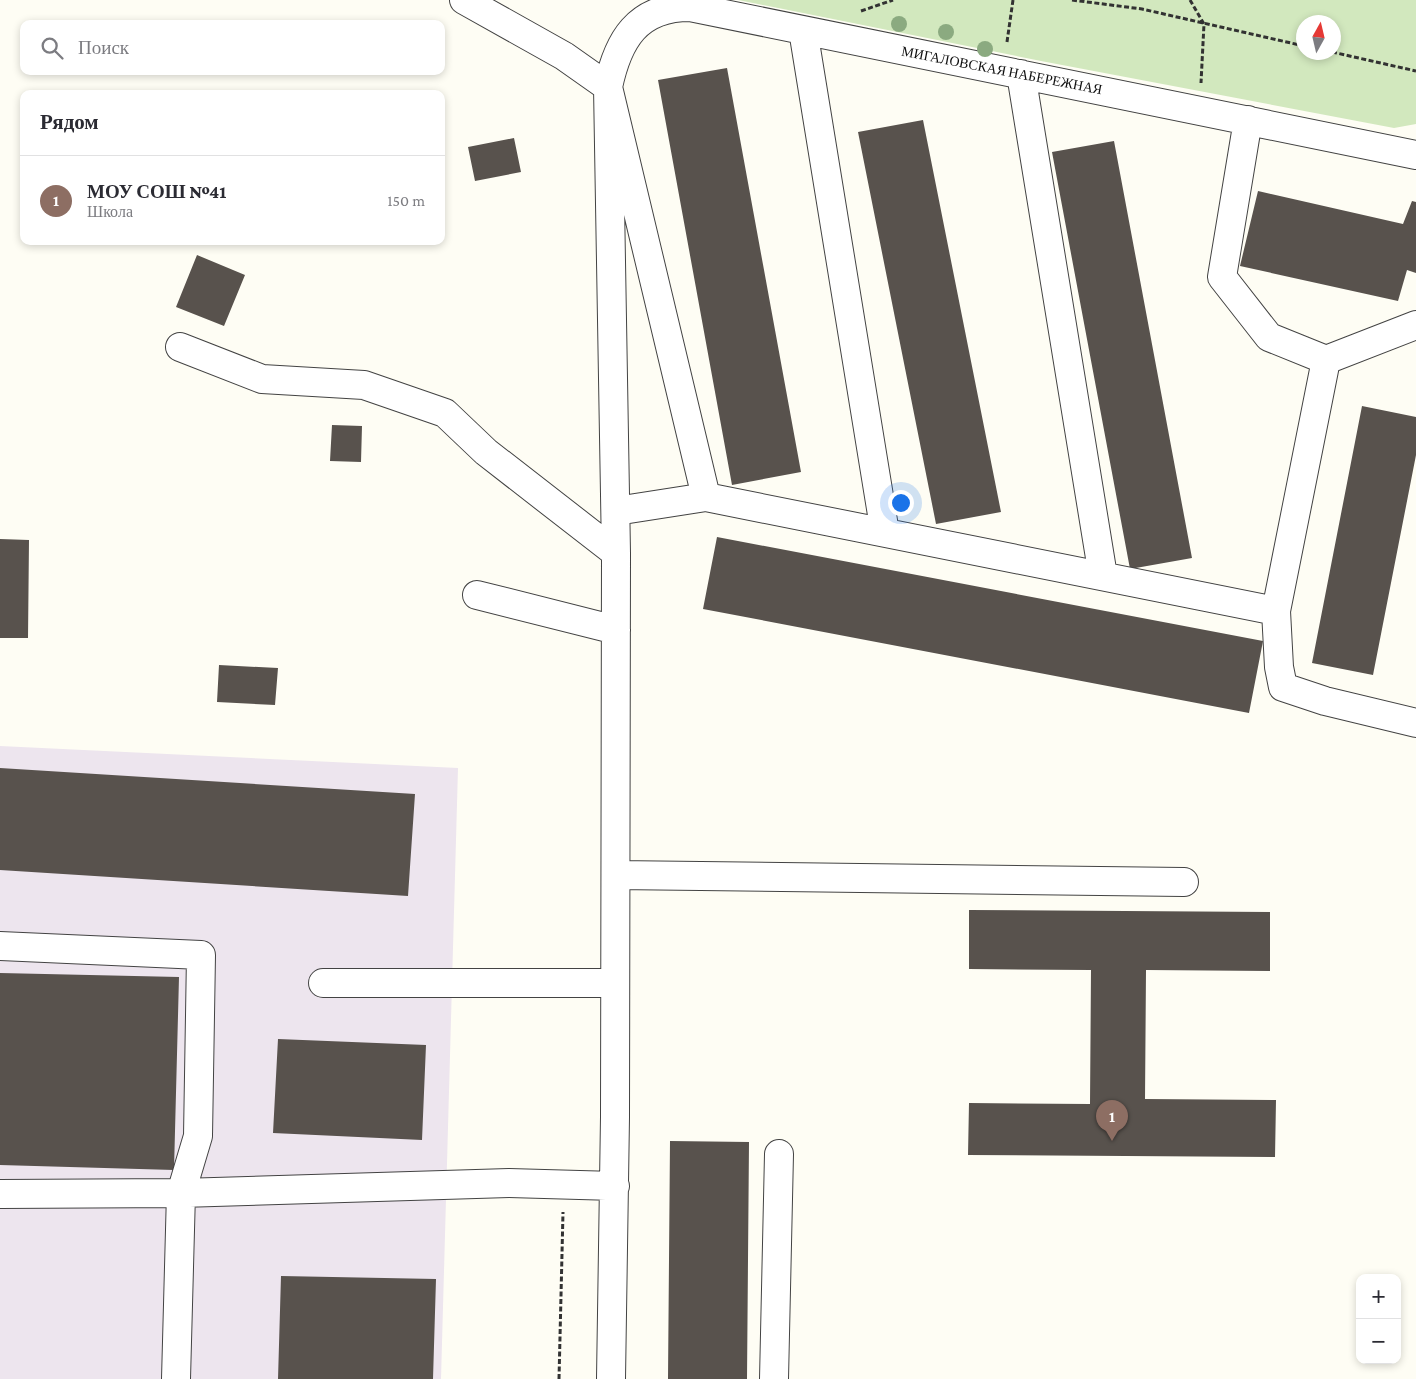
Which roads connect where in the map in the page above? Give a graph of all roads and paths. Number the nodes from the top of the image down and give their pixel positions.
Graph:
1 (464, 0) edge
2 (1013, 0) edge
3 (1072, 0) edge
4 (1190, 0) edge
5 (1204, 24) junction
6 (803, 30) junction
7 (1296, 44) edge
8 (1203, 54) dead end
9 (1341, 54) edge
10 (1416, 71) edge
11 (1012, 72) junction
12 (611, 75) junction
13 (1248, 120) junction
14 (1416, 154) edge
15 (1416, 325) edge
16 (180, 347) dead end
17 (1326, 360) junction
18 (706, 497) junction
19 (616, 511) junction
20 (885, 532) junction
21 (616, 553) junction
22 (1103, 576) junction
23 (477, 594) dead end
24 (1276, 611) junction
25 (616, 630) junction
26 (1416, 723) edge
27 (616, 875) junction
28 (1184, 882) dead end
29 (0, 946) edge
30 (323, 983) dead end
31 (615, 983) junction
32 (778, 1154) dead end
33 (563, 1184) junction
34 (614, 1186) junction
35 (181, 1193) junction
36 (0, 1194) edge
37 (176, 1379) edge
38 (559, 1379) edge
39 (611, 1379) edge
40 (774, 1379) edge

1 - 12 street
2 - 11 path
3 - 5 path
4 - 5 path
5 - 7 path
5 - 8 path
6 - 11 street, МИГАЛОВСКАЯ НАБЕРЕЖНАЯ
6 - 12 street, МИГАЛОВСКАЯ НАБЕРЕЖНАЯ
6 - 20 street
9 - 10 path
11 - 13 street, МИГАЛОВСКАЯ НАБЕРЕЖНАЯ
11 - 22 street
12 - 18 street
12 - 19 street
13 - 14 street, МИГАЛОВСКАЯ НАБЕРЕЖНАЯ
13 - 17 street
15 - 17 street
16 - 21 street
17 - 24 street
18 - 19 street
18 - 20 street
19 - 21 street
20 - 22 street
21 - 25 street
22 - 24 street
23 - 25 street
24 - 26 street
25 - 27 street
27 - 28 street
27 - 31 street
29 - 35 street
30 - 31 street
31 - 34 street
32 - 40 street
33 - 34 street
33 - 35 street
33 - 38 path
34 - 39 street
35 - 36 street
35 - 37 street

